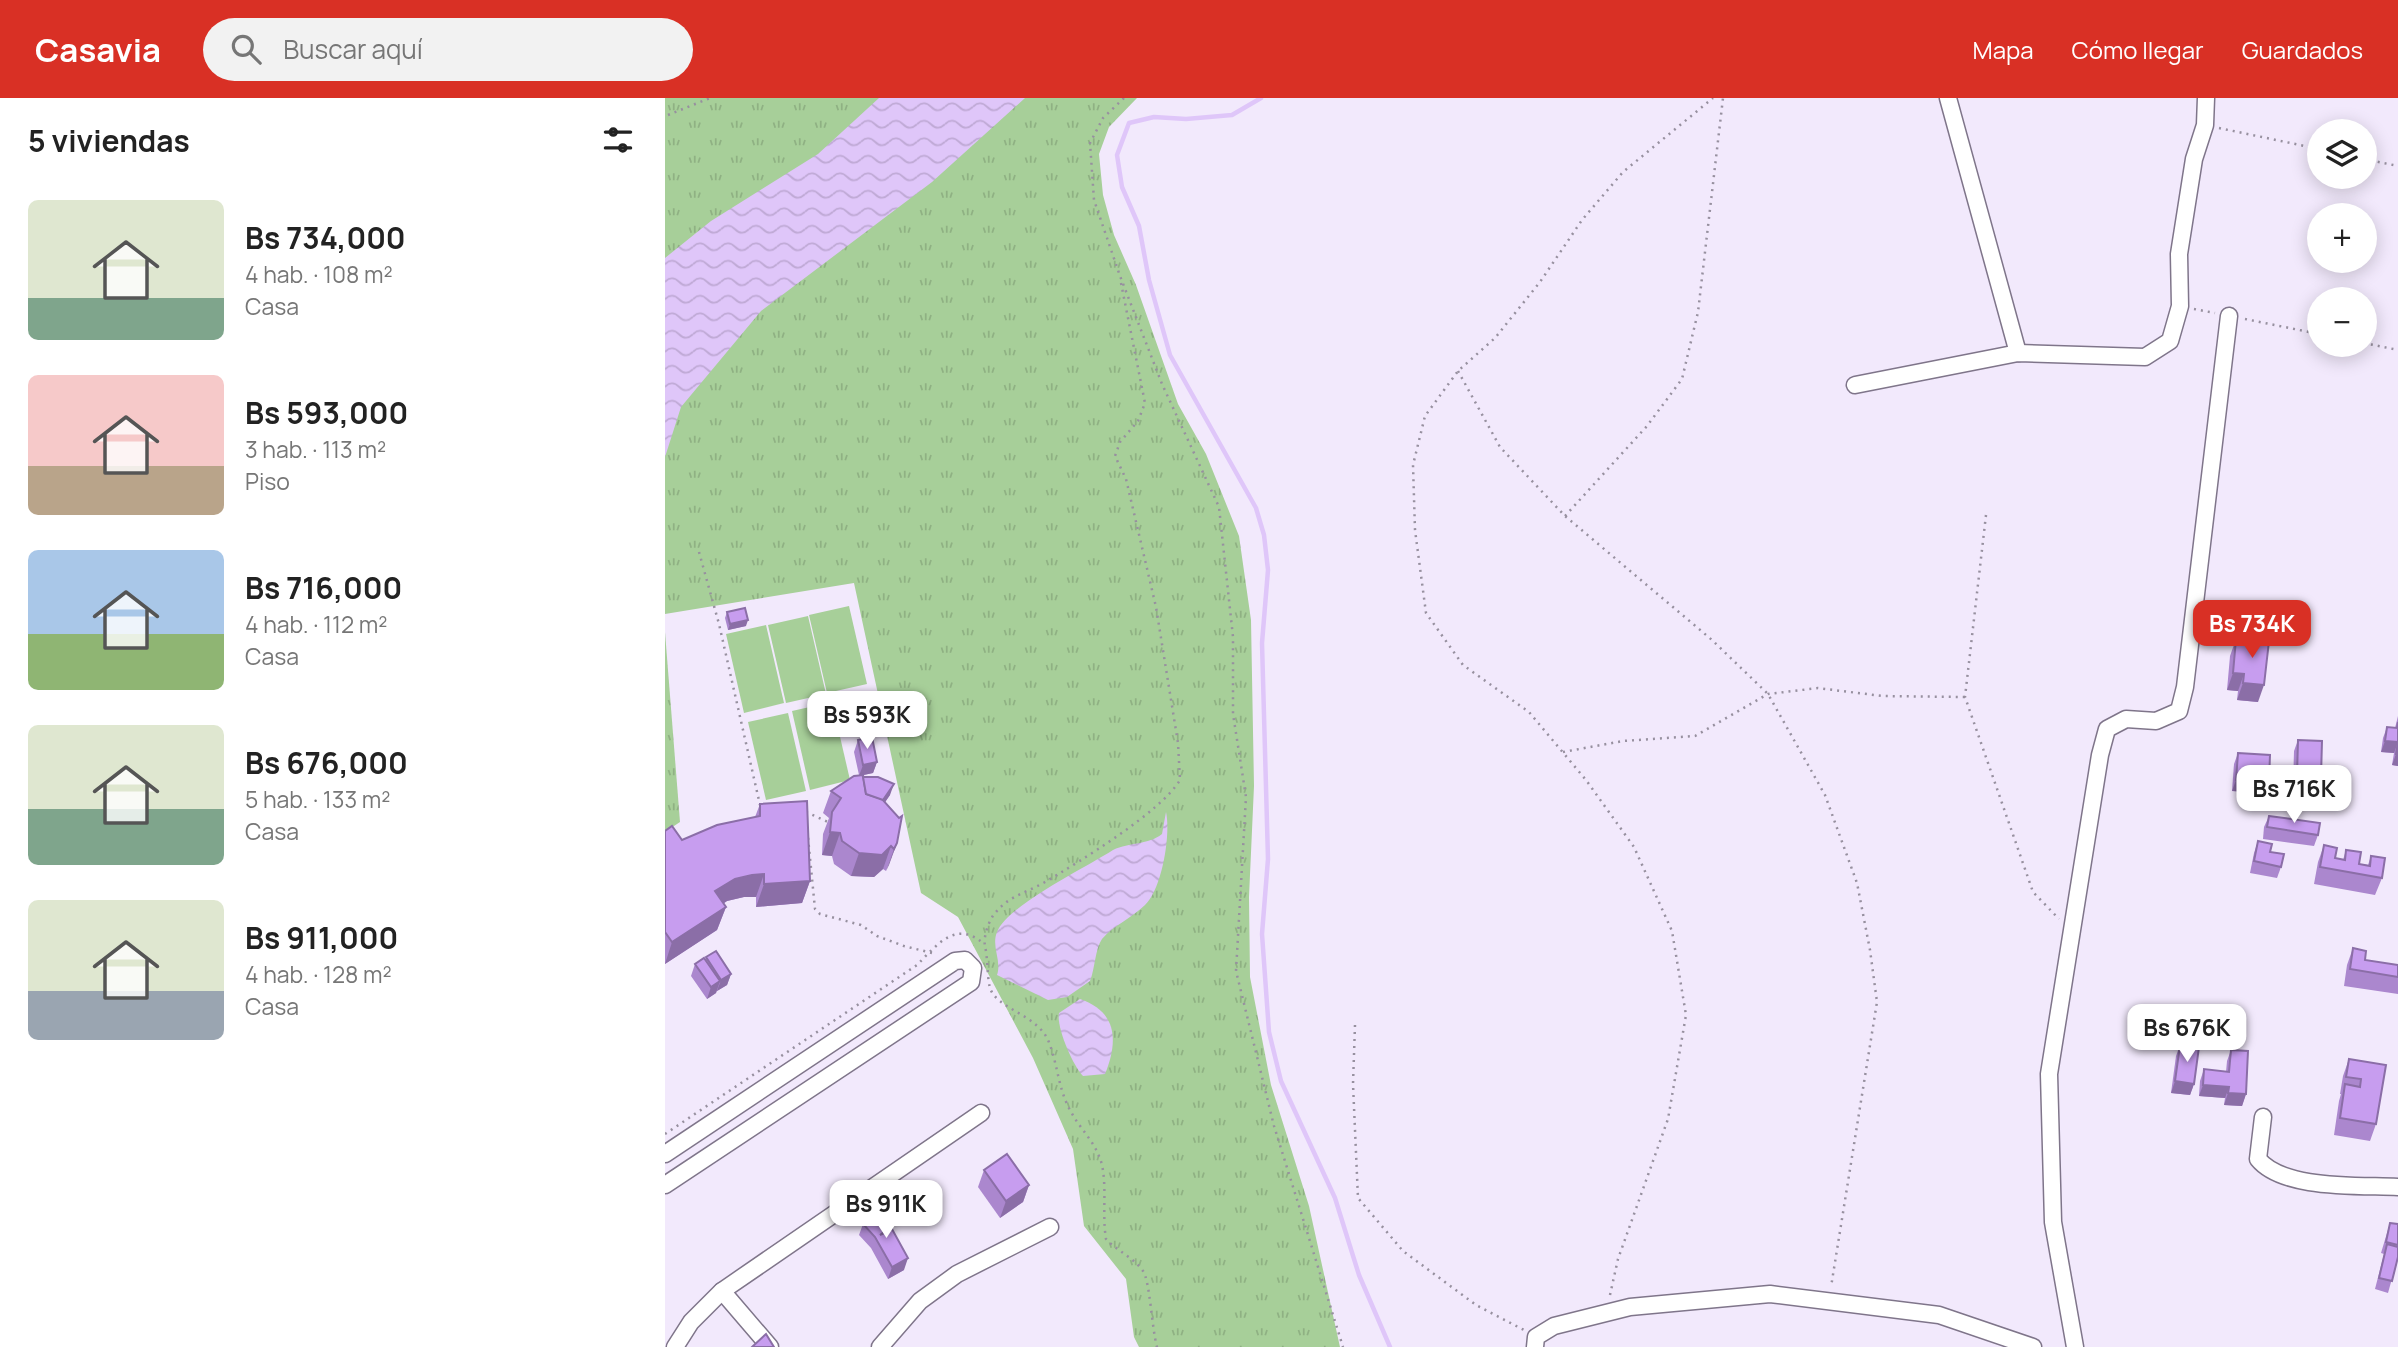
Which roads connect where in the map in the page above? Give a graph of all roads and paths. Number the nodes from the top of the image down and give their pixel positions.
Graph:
1 (711, 98) edge
2 (1124, 98) edge
3 (1713, 98) edge
4 (1723, 98) edge
5 (1948, 98) edge
6 (2207, 98) edge
7 (668, 115) dead end
8 (2205, 125) junction
9 (2307, 146) edge
10 (2377, 162) edge
11 (2398, 166) edge
12 (1120, 276) junction
13 (2180, 306) junction
14 (2229, 316) junction
15 (2307, 332) edge
16 (2377, 346) edge
17 (2398, 350) edge
18 (2018, 353) junction
19 (1458, 371) junction
20 (1855, 386) dead end
21 (1986, 515) dead end
22 (1565, 516) junction
23 (699, 552) dead end
24 (1768, 694) junction
25 (1965, 697) junction
26 (1563, 752) junction
27 (767, 811) edge
28 (828, 822) edge
29 (2071, 933) junction
30 (984, 944) junction
31 (929, 952) junction
32 (949, 965) junction
33 (1355, 1025) dead end
34 (981, 1113) dead end
35 (2263, 1117) dead end
36 (665, 1134) edge
37 (665, 1154) edge
38 (665, 1185) edge
39 (2398, 1187) edge
40 (1050, 1227) dead end
41 (722, 1291) junction
42 (1829, 1299) junction
43 (1607, 1312) junction
44 (1535, 1342) edge
45 (675, 1347) edge
46 (770, 1347) edge
47 (880, 1347) edge
48 (1157, 1347) edge
49 (1343, 1347) edge
50 (2033, 1347) edge
51 (2075, 1347) edge

1 - 7 path
2 - 12 path
3 - 19 path
4 - 22 path
5 - 18 street
6 - 8 street
8 - 9 path
8 - 13 street
10 - 11 path
12 - 30 path
12 - 49 path
13 - 14 path
13 - 18 street
14 - 15 path
14 - 29 street
16 - 17 path
18 - 20 street
19 - 22 path
19 - 26 path
21 - 25 path
22 - 24 path
23 - 27 path
24 - 25 path
24 - 26 path
24 - 42 path
25 - 29 path
26 - 43 path
28 - 31 path
29 - 51 street
30 - 31 path
30 - 48 path
31 - 32 path
31 - 36 path
32 - 37 street
32 - 38 street
33 - 44 path
34 - 41 street
35 - 39 street
40 - 47 street
41 - 45 street
41 - 46 street
42 - 43 street
42 - 50 street
43 - 44 street

